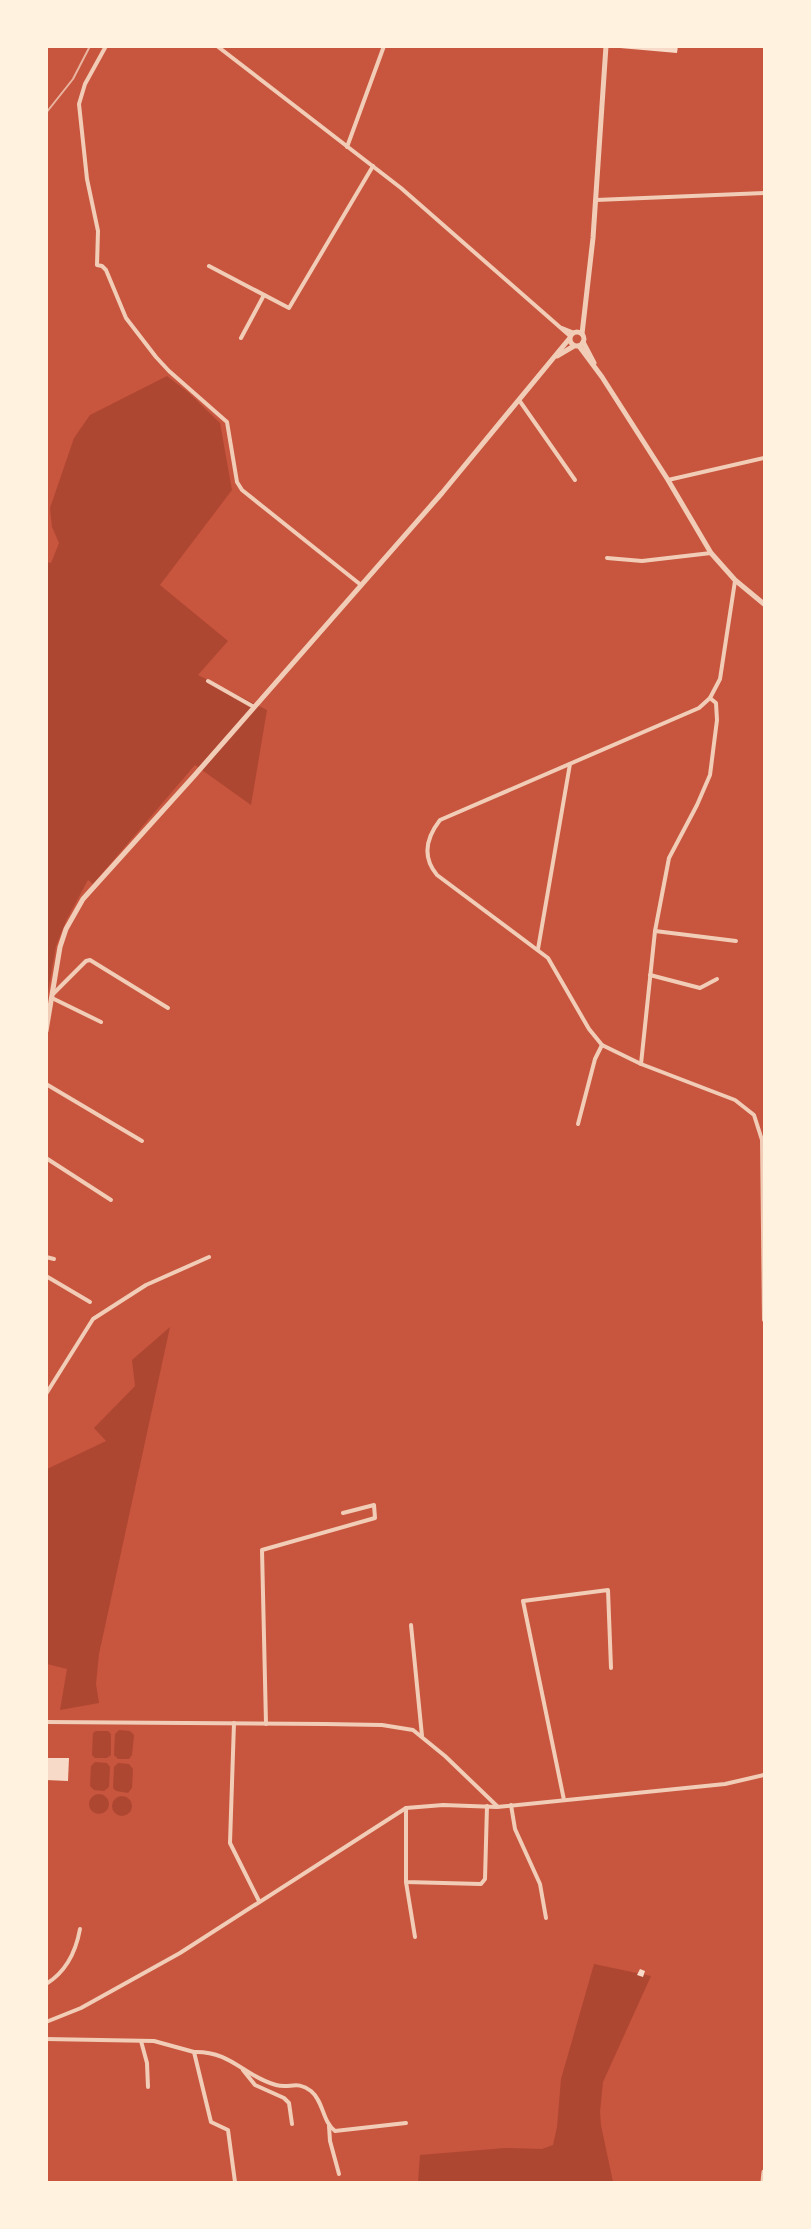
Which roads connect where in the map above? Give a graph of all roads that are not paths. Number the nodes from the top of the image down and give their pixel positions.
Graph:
1 (106, 46) edge
2 (217, 46) edge
3 (384, 46) edge
4 (606, 46) edge
5 (348, 147) junction
6 (373, 166) junction
7 (765, 193) edge
8 (595, 200) junction
9 (209, 266) dead end
10 (264, 295) junction
11 (584, 305) junction
12 (582, 334) junction
13 (571, 335) junction
14 (241, 338) dead end
15 (579, 344) junction
16 (553, 358) junction
17 (519, 400) junction
18 (765, 458) edge
19 (575, 480) dead end
20 (668, 480) junction
21 (711, 553) junction
22 (607, 558) dead end
23 (735, 580) junction
24 (361, 585) junction
25 (765, 604) edge
26 (208, 681) dead end
27 (710, 698) junction
28 (254, 707) junction
29 (571, 763) junction
30 (655, 931) junction
31 (736, 941) dead end
32 (538, 949) junction
33 (650, 975) junction
34 (717, 979) dead end
35 (52, 996) junction
36 (168, 1008) dead end
37 (101, 1022) dead end
38 (46, 1031) edge
39 (602, 1045) junction
40 (641, 1064) junction
41 (46, 1084) edge
42 (578, 1124) dead end
43 (141, 1141) dead end
44 (46, 1158) edge
45 (111, 1200) dead end
46 (46, 1257) edge
47 (209, 1257) dead end
48 (54, 1258) dead end
49 (46, 1276) edge
50 (90, 1302) dead end
51 (765, 1320) edge
52 (46, 1394) edge
53 (343, 1513) dead end
54 (411, 1625) dead end
55 (611, 1668) dead end
56 (46, 1722) edge
57 (234, 1723) junction
58 (266, 1724) junction
59 (422, 1737) junction
60 (765, 1770) edge
61 (765, 1775) edge
62 (755, 1777) junction
63 (564, 1800) junction
64 (511, 1805) junction
65 (487, 1806) junction
66 (497, 1807) junction
67 (406, 1808) junction
68 (406, 1882) junction
69 (259, 1901) junction
70 (546, 1918) dead end
71 (80, 1929) dead end
72 (415, 1937) dead end
73 (46, 1984) edge
74 (46, 2022) edge
75 (46, 2038) edge
76 (141, 2041) junction
77 (194, 2052) junction
78 (241, 2067) junction
79 (147, 2087) dead end
80 (406, 2123) dead end
81 (292, 2124) dead end
82 (329, 2126) junction
83 (765, 2172) edge
84 (339, 2174) dead end
85 (235, 2182) edge
86 (763, 2182) edge

1 - 24 street
2 - 5 street
3 - 5 street
4 - 8 street
5 - 6 street
6 - 10 street
6 - 13 street
7 - 8 street
8 - 11 street
9 - 10 street
10 - 14 street
11 - 12 street
11 - 13 street
12 - 13 street
12 - 15 street
13 - 15 street
13 - 16 street
15 - 16 street
15 - 20 street
16 - 17 street
17 - 19 street
17 - 24 street
18 - 20 street
20 - 21 street
21 - 22 street
21 - 23 street
23 - 25 street
23 - 27 street
24 - 28 street
26 - 28 street
27 - 29 street
27 - 30 street
28 - 35 street
29 - 32 street
29 - 32 street
30 - 31 street
30 - 33 street
32 - 39 street
33 - 34 street
33 - 40 street
35 - 36 street
35 - 37 street
35 - 38 street
39 - 40 street
39 - 42 street
40 - 51 street
41 - 43 street
44 - 45 street
46 - 48 street
47 - 52 street
49 - 50 street
53 - 58 street
54 - 59 street
55 - 63 street
56 - 57 street
57 - 58 street
57 - 69 street
58 - 59 street
59 - 66 street
60 - 62 street
61 - 62 street
62 - 63 street
63 - 64 street
64 - 66 street
64 - 70 street
65 - 66 street
65 - 67 street
65 - 68 street
67 - 68 street
67 - 69 street
68 - 72 street
69 - 74 street
71 - 73 street
75 - 76 street
76 - 77 street
76 - 79 street
77 - 78 street
77 - 85 street
78 - 81 street
78 - 82 street
80 - 82 street
82 - 84 street
83 - 86 street

